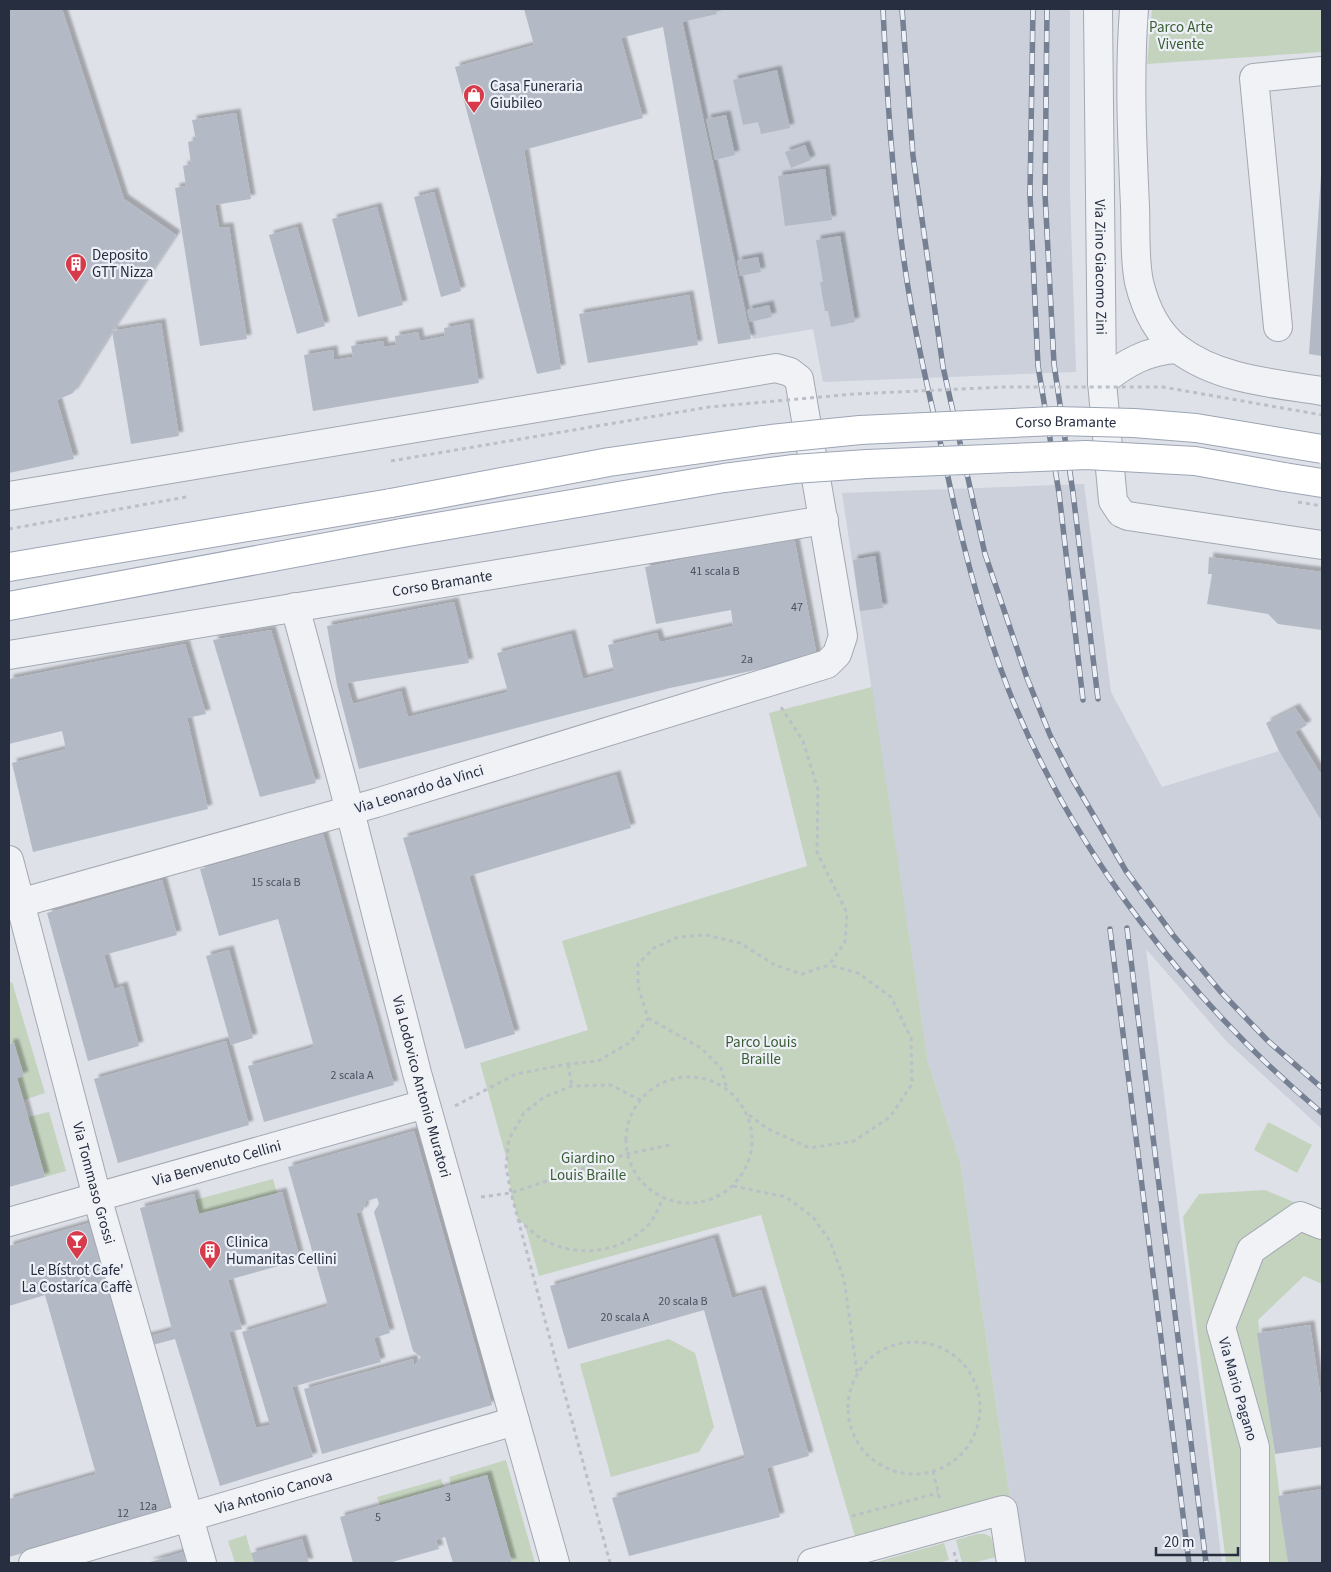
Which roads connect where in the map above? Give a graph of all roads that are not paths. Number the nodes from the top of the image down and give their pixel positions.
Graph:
1 (1098, 9) edge
2 (1134, 9) edge
3 (1322, 71) edge
4 (1278, 327) dead end
5 (1178, 349) junction
6 (1102, 382) junction
7 (1322, 391) edge
8 (1322, 449) edge
9 (1322, 482) edge
10 (9, 496) edge
11 (824, 520) junction
12 (1322, 545) edge
13 (9, 567) edge
14 (9, 606) edge
15 (295, 608) junction
16 (9, 655) edge
17 (348, 810) junction
18 (9, 860) edge
19 (15, 904) edge
20 (428, 1112) junction
21 (97, 1197) junction
22 (9, 1222) edge
23 (1322, 1225) edge
24 (515, 1421) junction
25 (189, 1518) junction
26 (33, 1563) edge
27 (202, 1563) edge
28 (555, 1563) edge
29 (812, 1563) edge
30 (1011, 1563) edge
31 (1255, 1563) edge

1 - 6 street, Via Zino Giacomo Zini
2 - 5 street
3 - 4 street
5 - 6 street
5 - 7 street
6 - 12 street, Via Zino Giacomo Zini
8 - 13 main road, Corso Bramante, bridge
9 - 14 main road, bridge
10 - 11 street
11 - 15 street, Corso Bramante
11 - 17 street, Via Leonardo da Vinci
15 - 16 street, Corso Bramante
15 - 17 street, Via Lodovico Antonio Muratori
17 - 19 street, Via Leonardo da Vinci
17 - 20 street, Via Lodovico Antonio Muratori
18 - 19 street, Via Tommaso Grossi
19 - 21 street, Via Tommaso Grossi
20 - 21 street, Via Benvenuto Cellini
20 - 24 street, Via Lodovico Antonio Muratori
21 - 22 street, Via Benvenuto Cellini
21 - 25 street, Via Tommaso Grossi
23 - 31 street, Via Mario Pagano
24 - 25 street, Via Antonio Canova
24 - 28 street, Via Lodovico Antonio Muratori
25 - 26 street, Via Antonio Canova
25 - 27 street, Via Tommaso Grossi
29 - 30 street

